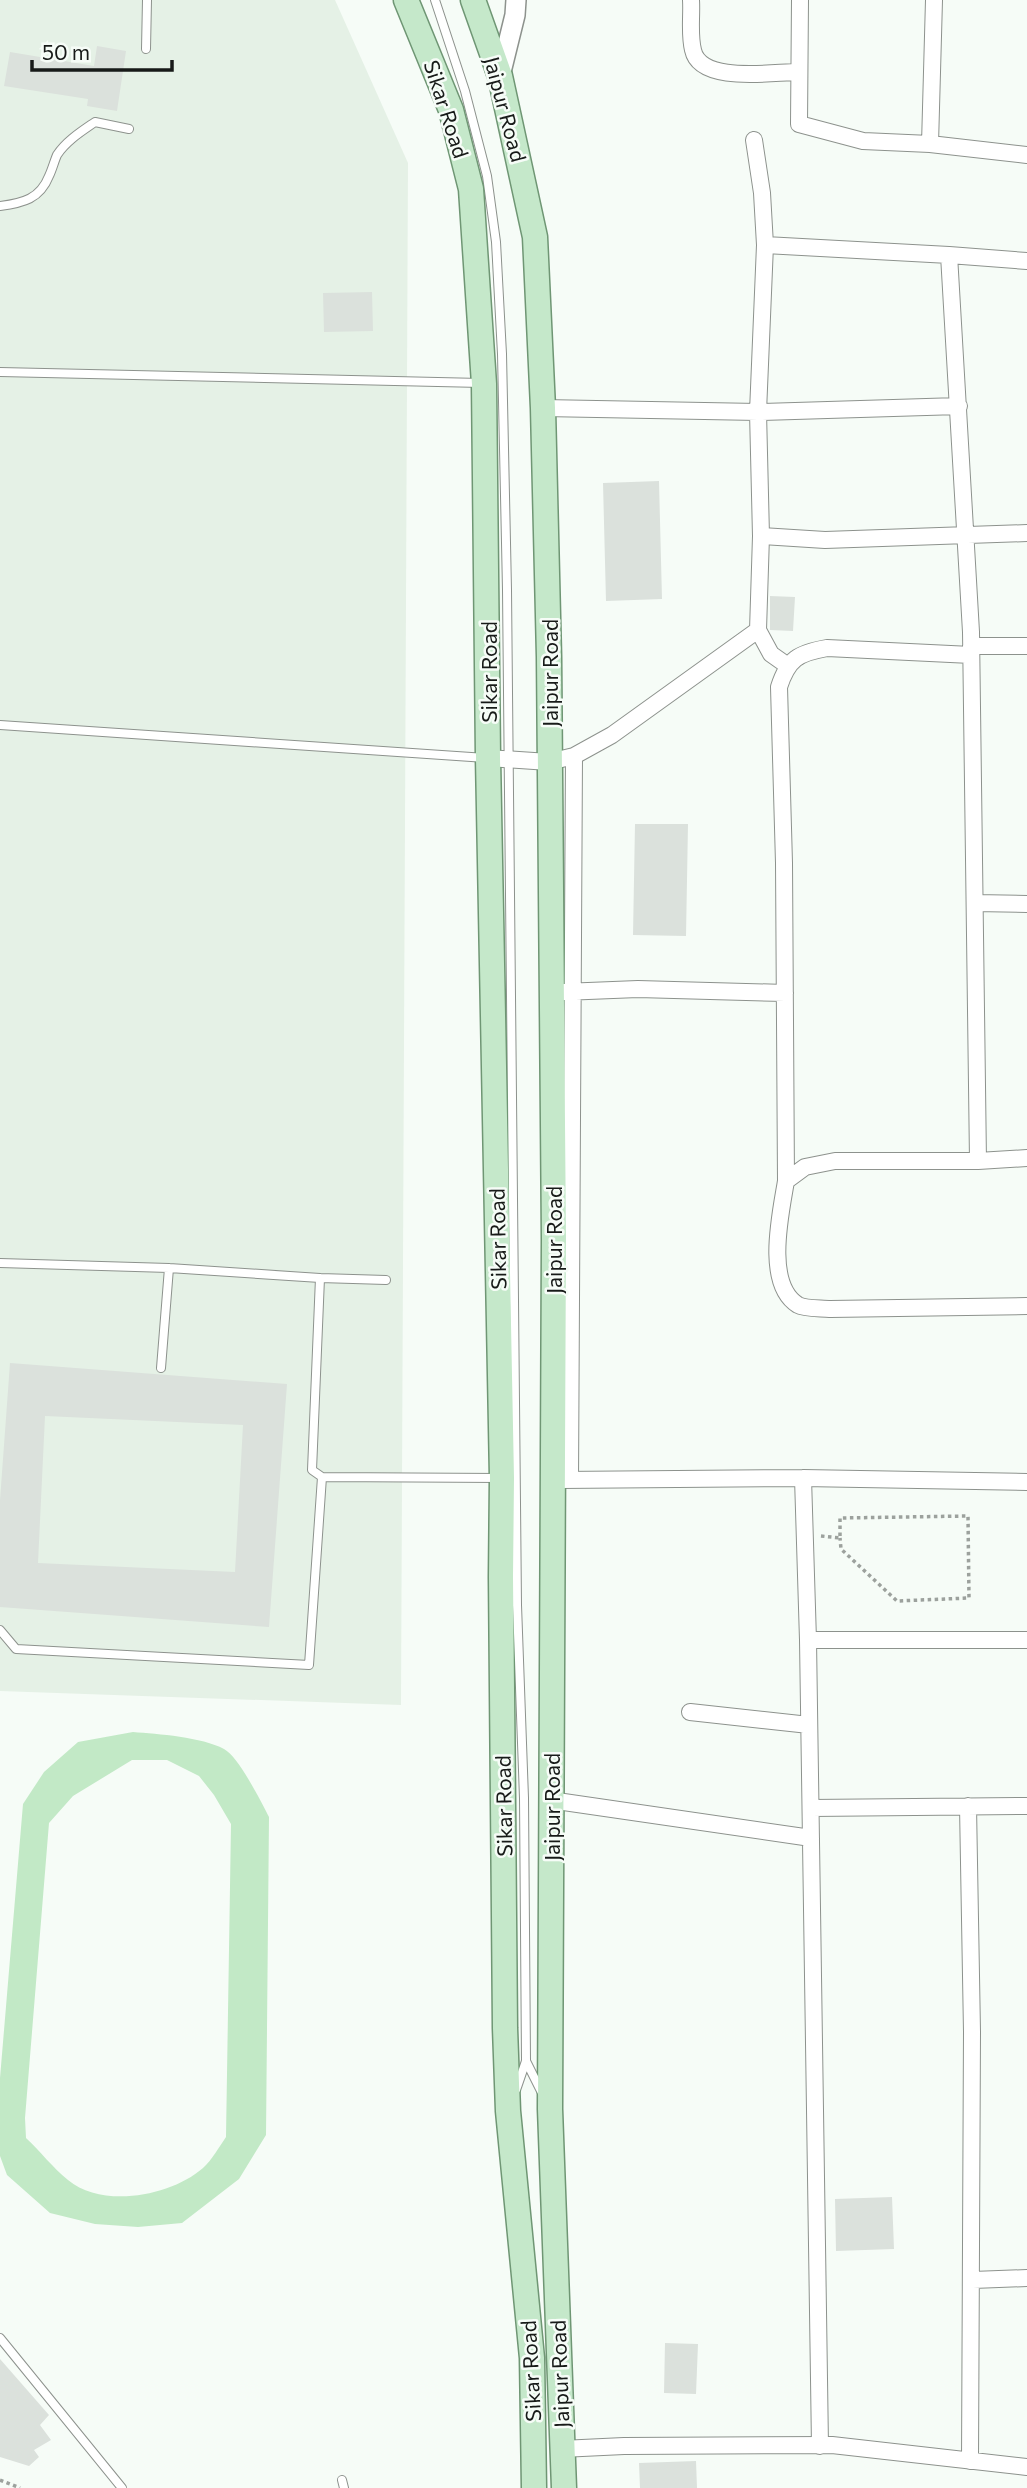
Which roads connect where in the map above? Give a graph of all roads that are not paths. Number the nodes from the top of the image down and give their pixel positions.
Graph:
1 (147, 0) edge
2 (406, 0) edge
3 (435, 0) edge
4 (472, 0) edge
5 (516, 0) edge
6 (691, 0) edge
7 (800, 0) edge
8 (934, 0) edge
9 (146, 49) dead end
10 (798, 72) junction
11 (500, 76) junction
12 (129, 129) dead end
13 (754, 140) dead end
14 (930, 144) junction
15 (1027, 155) edge
16 (0, 206) edge
17 (765, 245) junction
18 (949, 255) junction
19 (1027, 261) edge
20 (0, 372) edge
21 (484, 383) junction
22 (958, 407) junction
23 (543, 408) junction
24 (758, 412) junction
25 (1027, 533) edge
26 (761, 536) junction
27 (967, 536) junction
28 (758, 630) junction
29 (1027, 646) edge
30 (971, 651) junction
31 (788, 667) junction
32 (0, 724) edge
33 (574, 756) junction
34 (498, 759) junction
35 (549, 762) junction
36 (975, 903) junction
37 (1027, 904) edge
38 (562, 992) junction
39 (785, 993) junction
40 (1027, 1158) edge
41 (978, 1161) junction
42 (786, 1181) junction
43 (0, 1263) edge
44 (169, 1268) junction
45 (320, 1278) junction
46 (386, 1280) dead end
47 (1027, 1306) edge
48 (161, 1368) dead end
49 (322, 1477) junction
50 (502, 1478) junction
51 (803, 1478) junction
52 (561, 1480) junction
53 (1027, 1482) edge
54 (0, 1630) edge
55 (808, 1640) junction
56 (1027, 1640) edge
57 (690, 1712) dead end
58 (809, 1725) junction
59 (551, 1800) junction
60 (968, 1806) junction
61 (1027, 1806) edge
62 (811, 1808) junction
63 (811, 1838) junction
64 (526, 2061) junction
65 (550, 2109) junction
66 (508, 2111) junction
67 (1027, 2278) edge
68 (972, 2280) junction
69 (0, 2338) edge
70 (820, 2445) junction
71 (561, 2449) junction
72 (970, 2462) junction
73 (1027, 2467) edge
74 (122, 2488) edge
75 (534, 2488) edge
76 (564, 2488) edge

1 - 9 lane
2 - 21 main road, Sikar Road
3 - 34 lane
4 - 11 main road, Jaipur Road
5 - 11 street
6 - 10 street
7 - 10 street
8 - 14 street
10 - 14 street
11 - 23 main road, Jaipur Road
12 - 16 lane
13 - 17 street
14 - 15 street
17 - 18 street
17 - 24 street
18 - 19 street
18 - 22 street
20 - 21 lane
21 - 34 main road, Sikar Road
22 - 24 street
22 - 27 street
23 - 24 street
23 - 35 main road, Jaipur Road
24 - 26 street
25 - 27 street
26 - 27 street
26 - 28 street
27 - 30 street
28 - 31 street
28 - 33 street
29 - 30 street
30 - 31 street
30 - 36 street
31 - 39 street
32 - 34 lane
33 - 35 street
33 - 38 street
34 - 35 street
34 - 50 main road, Sikar Road
34 - 64 lane
35 - 38 main road, Jaipur Road
36 - 37 street
36 - 41 street
38 - 39 street
38 - 52 main road, Jaipur Road
39 - 42 street
40 - 41 street
41 - 42 street
42 - 47 street
43 - 44 lane
44 - 45 lane
44 - 48 lane
45 - 46 lane
45 - 49 lane
49 - 50 lane
49 - 54 lane
50 - 66 main road, Sikar Road
51 - 52 street
51 - 53 street
51 - 55 street
52 - 59 main road, Jaipur Road
55 - 56 street
55 - 58 street
57 - 58 street
58 - 62 street
59 - 63 street
59 - 65 main road, Jaipur Road
60 - 61 street
60 - 62 street
60 - 68 street
62 - 63 street
63 - 70 street
64 - 65 lane
64 - 66 lane
65 - 71 main road, Jaipur Road
66 - 75 main road, Sikar Road
67 - 68 street
68 - 72 street
69 - 74 lane
70 - 71 street
70 - 72 street
71 - 76 main road, Jaipur Road
72 - 73 street

